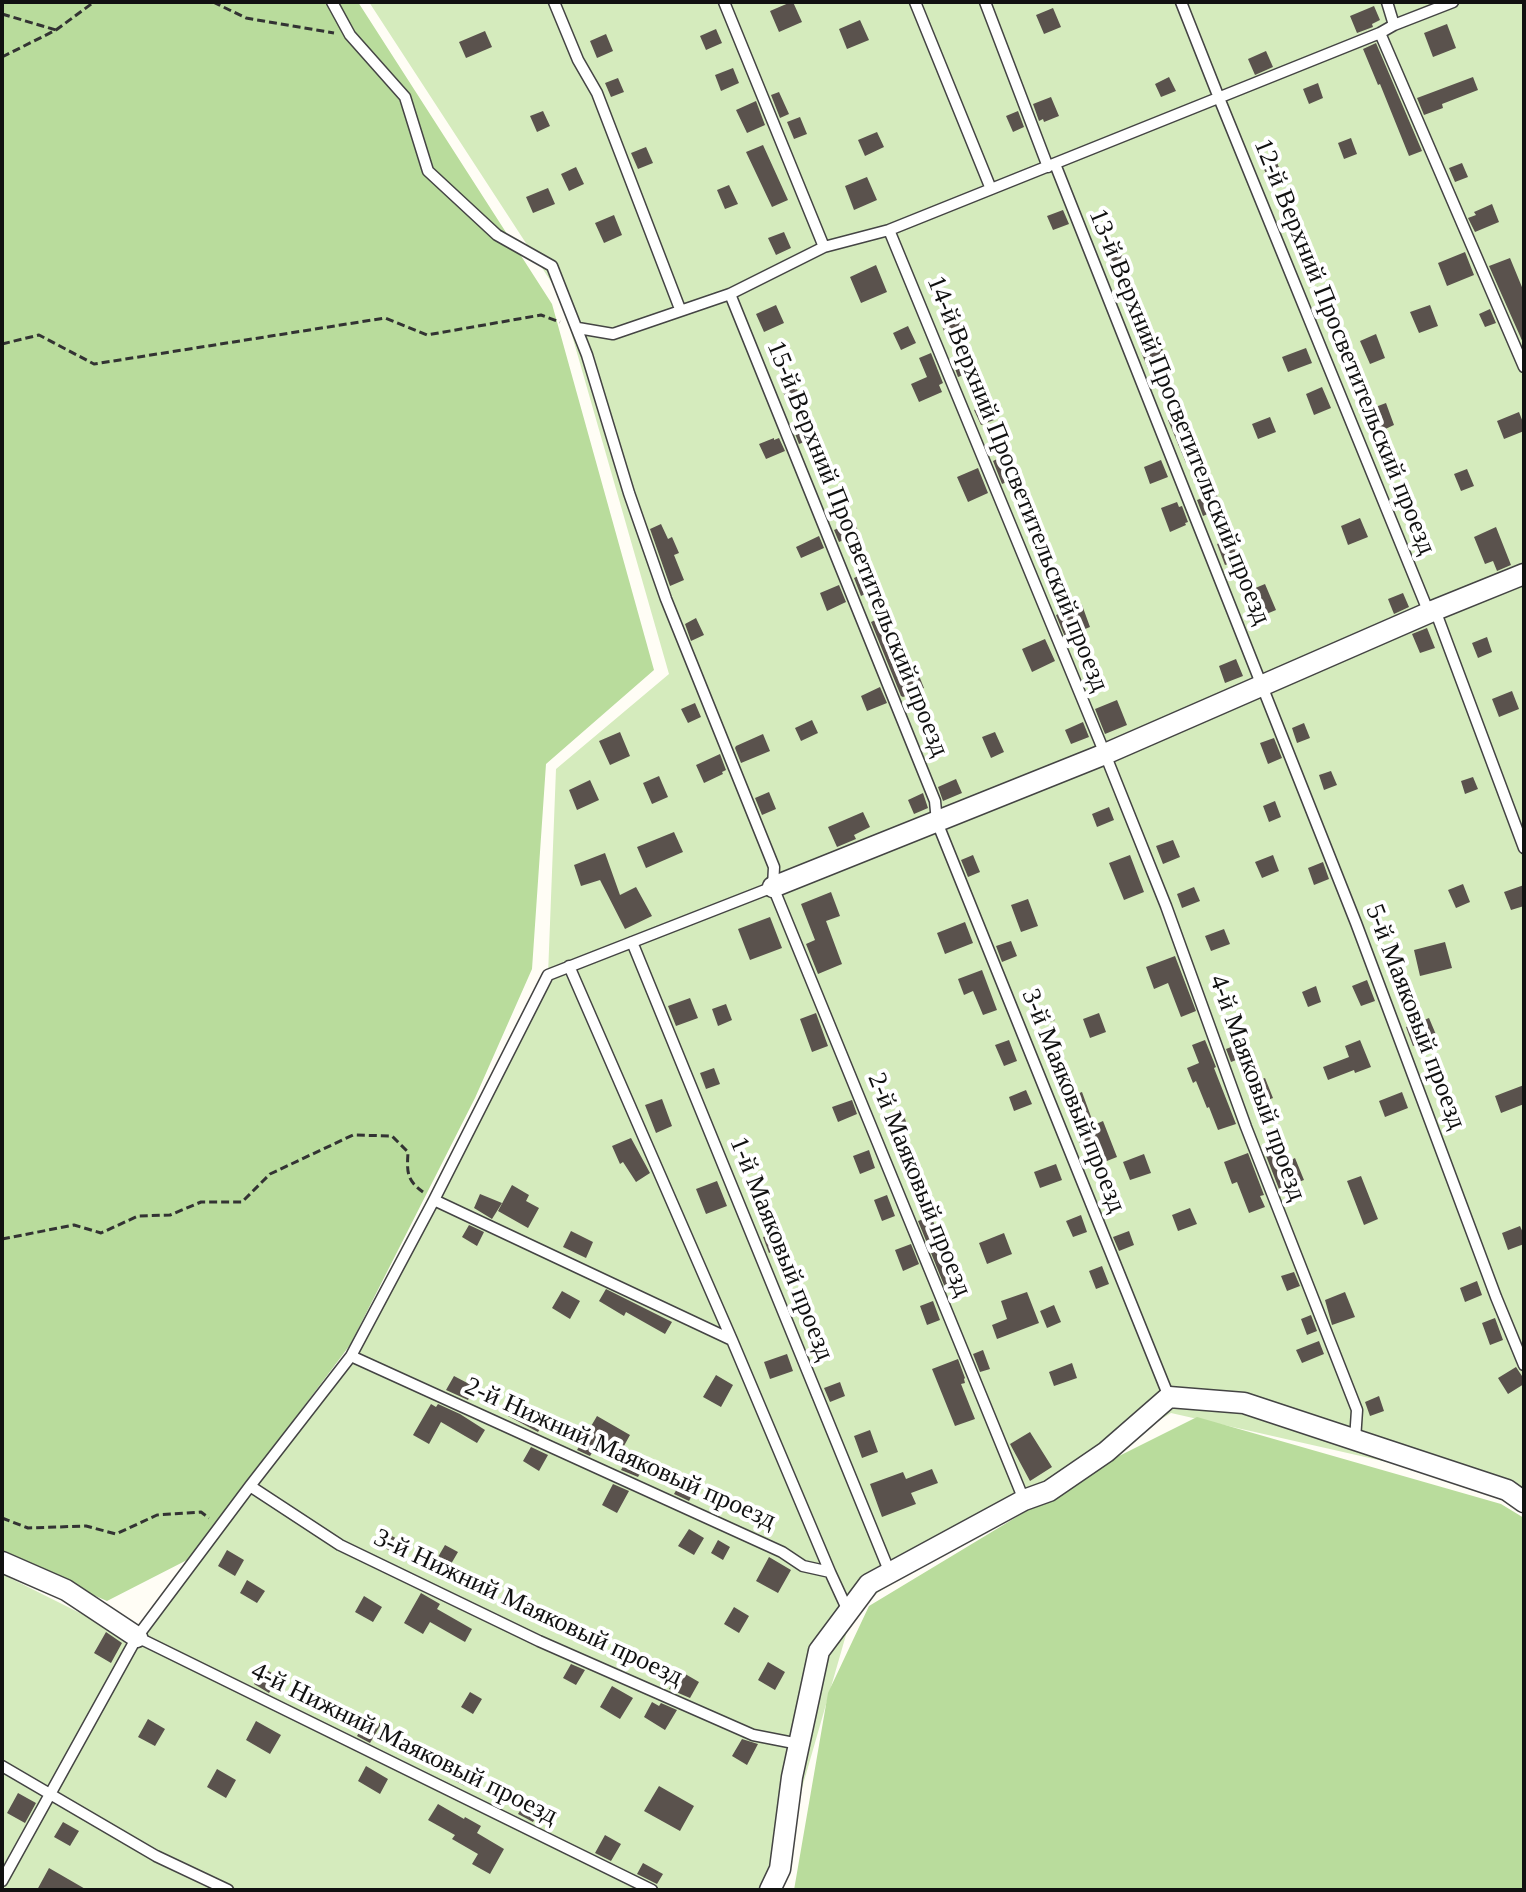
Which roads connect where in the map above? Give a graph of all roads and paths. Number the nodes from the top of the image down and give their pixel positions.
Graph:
1 (94, 2) edge
2 (213, 2) edge
3 (332, 2) edge
4 (554, 2) edge
5 (724, 2) edge
6 (915, 2) edge
7 (985, 2) edge
8 (1181, 2) edge
9 (1387, 2) edge
10 (1453, 2) edge
11 (2, 14) edge
12 (1394, 25) junction
13 (56, 30) junction
14 (1380, 33) junction
15 (350, 35) junction
16 (2, 57) edge
17 (1219, 98) junction
18 (1052, 166) junction
19 (991, 189) junction
20 (889, 230) junction
21 (824, 247) junction
22 (730, 294) junction
23 (680, 309) junction
24 (578, 328) junction
25 (2, 344) edge
26 (1524, 367) edge
27 (1524, 574) edge
28 (1432, 612) junction
29 (1263, 686) junction
30 (1105, 754) junction
31 (937, 822) junction
32 (1524, 848) edge
33 (773, 887) junction
34 (632, 942) junction
35 (569, 966) junction
36 (434, 1200) junction
37 (2, 1239) edge
38 (732, 1340) junction
39 (351, 1356) junction
40 (1524, 1365) edge
41 (1169, 1397) junction
42 (1355, 1440) junction
43 (250, 1486) junction
44 (1024, 1500) junction
45 (1524, 1502) edge
46 (2, 1518) edge
47 (220, 1526) junction
48 (2, 1562) edge
49 (830, 1572) junction
50 (890, 1573) junction
51 (848, 1611) junction
52 (137, 1637) junction
53 (799, 1744) junction
54 (2, 1766) edge
55 (49, 1794) junction
56 (2, 1881) edge
57 (228, 1890) edge
58 (652, 1890) edge
59 (770, 1890) edge

1 - 13 path
2 - 15 path
3 - 15 lane, 2-й Маяковый проезд
4 - 23 lane
5 - 21 lane
6 - 19 lane
7 - 18 lane, 13-й Верхний Просветительский проезд
8 - 17 lane, 12-й Верхний Просветительский проезд
9 - 12 lane
10 - 12 lane
11 - 13 path
12 - 14 lane
13 - 16 path
14 - 17 lane
14 - 26 lane
15 - 24 lane, 2-й Маяковый проезд
17 - 18 lane
17 - 28 lane, 12-й Верхний Просветительский проезд
18 - 19 lane
18 - 29 lane, 13-й Верхний Просветительский проезд
19 - 20 lane
20 - 21 lane
20 - 30 lane, 14-й Верхний Просветительский проезд
21 - 22 lane
22 - 23 lane
22 - 31 lane, 15-й Верхний Просветительский проезд
23 - 24 lane
24 - 25 path
24 - 33 lane, 2-й Маяковый проезд
27 - 28 street
28 - 29 street
28 - 32 lane, 12-й Верхний Просветительский проезд
29 - 30 street
29 - 40 lane, 5-й Маяковый проезд
30 - 31 street
30 - 42 lane, 4-й Маяковый проезд
31 - 33 street
31 - 41 lane, 3-й Маяковый проезд
33 - 34 lane
33 - 44 lane, 2-й Маяковый проезд
34 - 35 lane
34 - 50 lane, 1-й Маяковый проезд
35 - 36 lane
35 - 38 lane
36 - 37 path
36 - 38 lane
36 - 39 lane
38 - 49 lane
39 - 43 lane
39 - 49 lane, 2-й Нижний Маяковый проезд
41 - 42 street
41 - 44 street
42 - 45 street
43 - 47 lane
43 - 53 lane, 3-й Нижний Маяковый проезд
44 - 50 street
46 - 47 path
47 - 52 lane
48 - 52 street
49 - 51 lane
50 - 51 street
51 - 53 street
52 - 55 lane
52 - 58 lane, 4-й Нижний Маяковый проезд
53 - 59 street
54 - 55 lane
55 - 56 lane
55 - 57 lane

